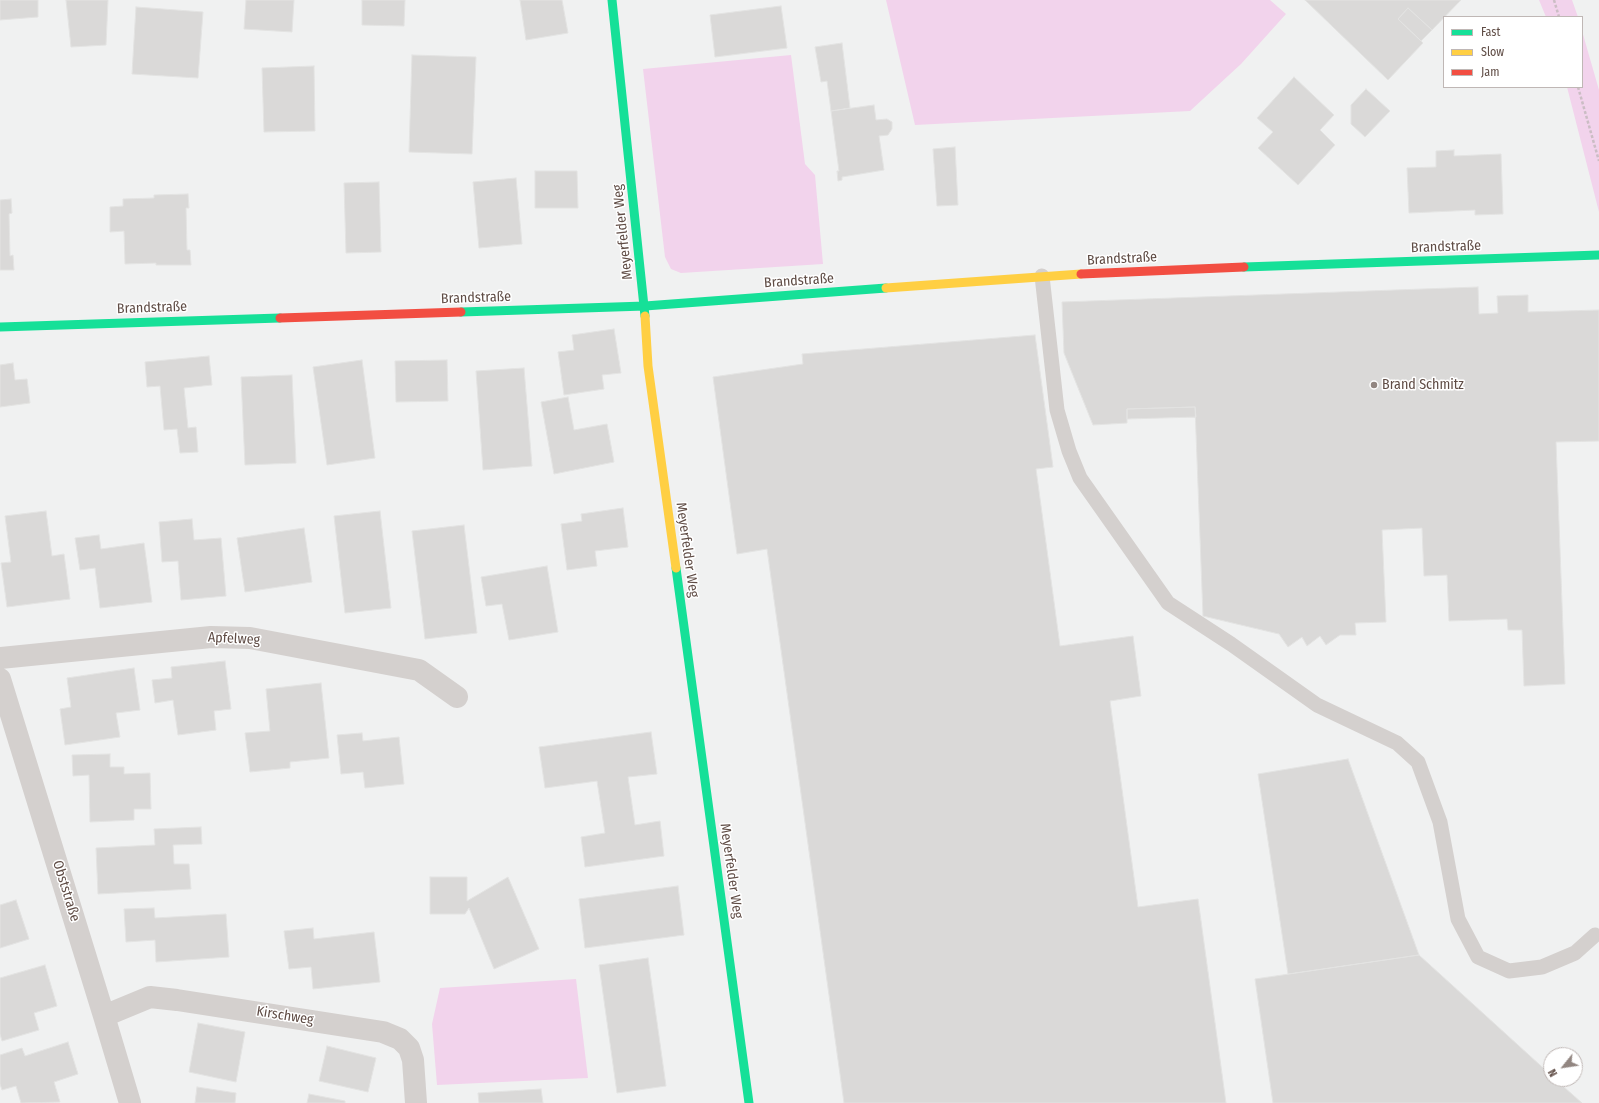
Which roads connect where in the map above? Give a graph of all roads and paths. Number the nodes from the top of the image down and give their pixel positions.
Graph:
1 (612, 0) edge
2 (1554, 0) edge
3 (1559, 16) edge
4 (1578, 88) edge
5 (1599, 160) edge
6 (1599, 255) edge
7 (1042, 276) junction
8 (645, 306) junction
9 (0, 327) edge
10 (0, 658) edge
11 (0, 679) edge
12 (457, 697) dead end
13 (1594, 935) dead end
14 (104, 1016) junction
15 (130, 1103) edge
16 (416, 1103) edge
17 (749, 1103) edge

1 - 8 street, Meyerfelder Weg
2 - 3 path
4 - 5 path
6 - 7 street, Brandstraße
7 - 8 street, Brandstraße
7 - 13 lane
8 - 9 street, Brandstraße
8 - 17 street, Meyerfelder Weg
10 - 12 street, Apfelweg
11 - 14 street, Obststraße
14 - 15 street, Obststraße
14 - 16 street, Kirschweg

